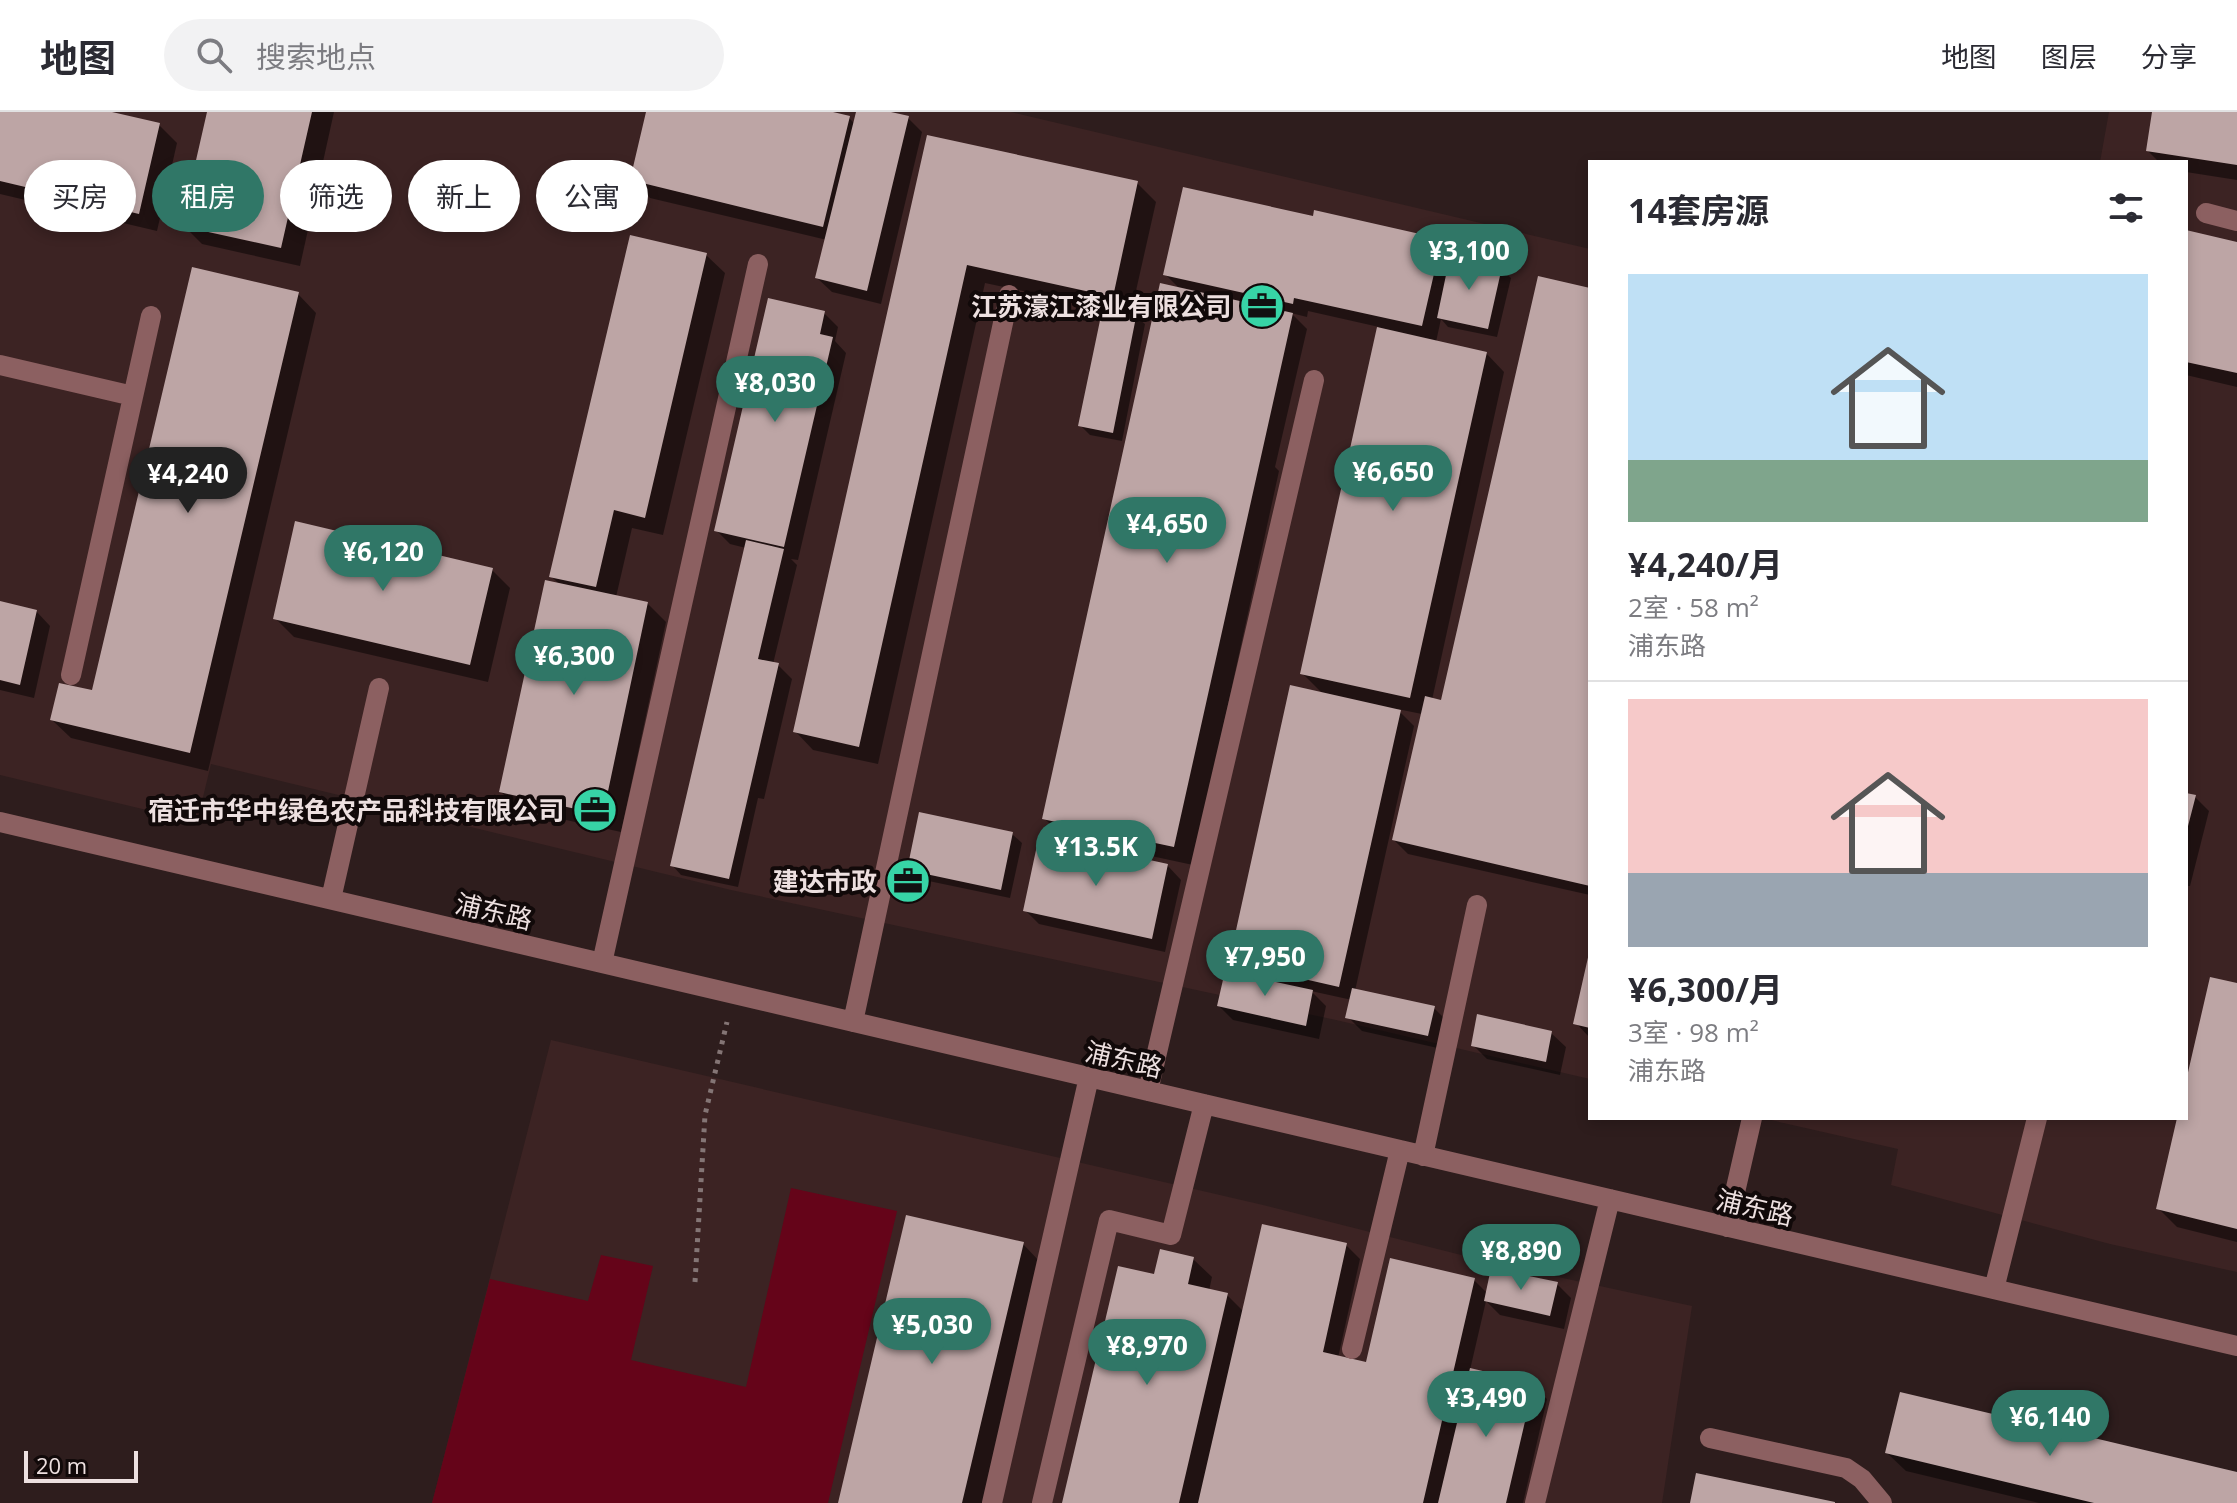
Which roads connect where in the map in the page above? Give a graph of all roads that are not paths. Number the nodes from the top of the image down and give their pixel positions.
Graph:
1 (2206, 213) dead end
2 (2237, 221) edge
3 (758, 264) dead end
4 (1009, 295) dead end
5 (151, 316) dead end
6 (0, 365) edge
7 (1314, 380) dead end
8 (133, 396) junction
9 (71, 675) dead end
10 (379, 688) dead end
11 (0, 822) edge
12 (331, 899) junction
13 (1477, 905) dead end
14 (602, 963) junction
15 (853, 1022) junction
16 (1089, 1077) junction
17 (1148, 1091) junction
18 (1204, 1104) junction
19 (1752, 1120) edge
20 (2036, 1120) edge
21 (1400, 1150) junction
22 (1423, 1156) junction
23 (1610, 1199) junction
24 (1727, 1227) junction
25 (1994, 1289) junction
26 (2237, 1346) edge
27 (1352, 1349) dead end
28 (1710, 1438) dead end
29 (992, 1503) edge
30 (1042, 1503) edge
31 (1535, 1503) edge
32 (1882, 1503) edge

1 - 2 street
3 - 14 street
4 - 15 street
5 - 8 street
6 - 8 street
7 - 17 street
8 - 9 street
10 - 12 street
11 - 12 street, 浦东路
12 - 14 street, 浦东路
13 - 22 street
14 - 15 street, 浦东路
15 - 16 street, 浦东路
16 - 17 street, 浦东路
16 - 29 street
17 - 18 street, 浦东路
18 - 21 street, 浦东路
18 - 30 street
19 - 24 street
20 - 25 street
21 - 22 street, 浦东路
21 - 27 street
22 - 23 street, 浦东路
23 - 24 street, 浦东路
23 - 31 street
24 - 25 street, 浦东路
25 - 26 street, 浦东路
28 - 32 street

